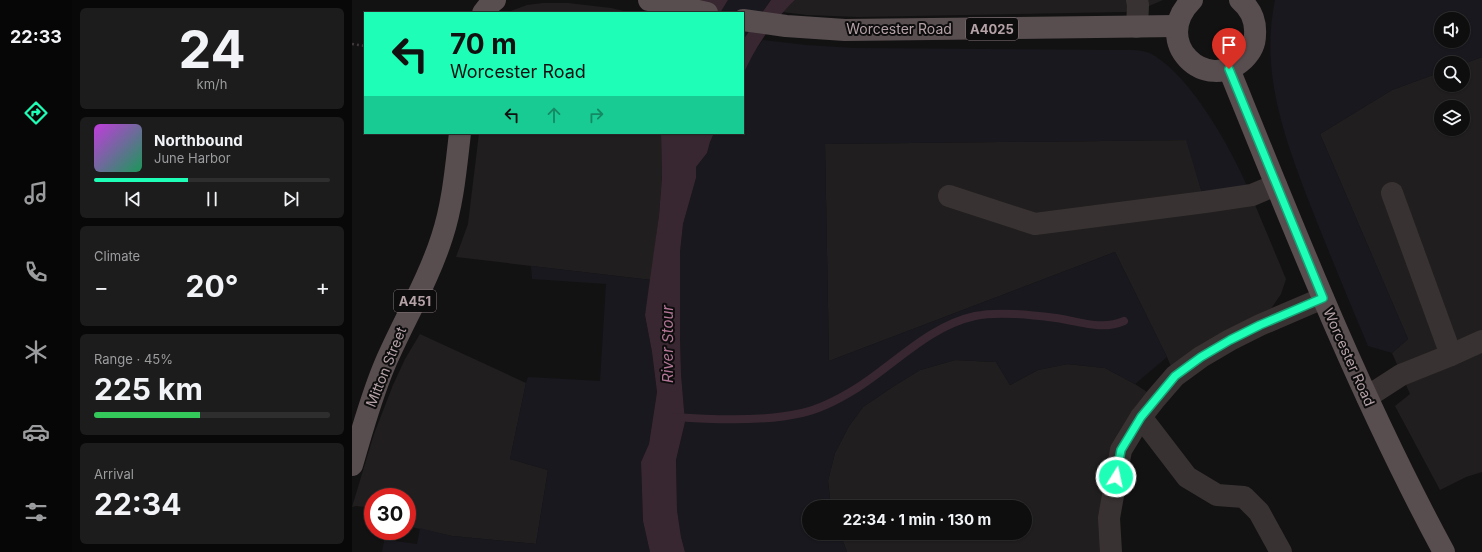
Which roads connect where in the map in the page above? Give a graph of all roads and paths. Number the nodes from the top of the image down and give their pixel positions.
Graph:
1 (471, 0) edge
2 (495, 0) edge
3 (1137, 0) edge
4 (1192, 0) edge
5 (1240, 0) edge
6 (655, 1) edge
7 (472, 12) edge
8 (484, 12) edge
9 (703, 12) edge
10 (744, 20) edge
11 (1177, 26) junction
12 (1138, 27) junction
13 (352, 44) edge
14 (364, 46) edge
15 (1229, 69) junction
16 (460, 134) edge
17 (1276, 185) junction
18 (1392, 192) dead end
19 (949, 196) dead end
20 (1323, 298) junction
21 (1482, 341) edge
22 (1451, 355) junction
23 (1367, 397) junction
24 (1141, 417) junction
25 (352, 465) edge
26 (1111, 552) edge
27 (1281, 552) edge
28 (1444, 552) edge

1 - 7 main road
2 - 8 main road
3 - 12 street
4 - 11 main road
5 - 15 main road
6 - 9 main road
10 - 12 main road, Worcester Road / A4025
11 - 12 main road, Worcester Road / A4025
11 - 15 main road
13 - 14 path
15 - 17 main road, Worcester Road
16 - 25 main road, Mitton Street / A451
17 - 19 street
17 - 20 main road, Worcester Road
18 - 22 street
20 - 23 main road, Worcester Road
20 - 24 street
21 - 22 street
22 - 23 street
23 - 28 main road, Worcester Road
24 - 26 street
24 - 27 street

